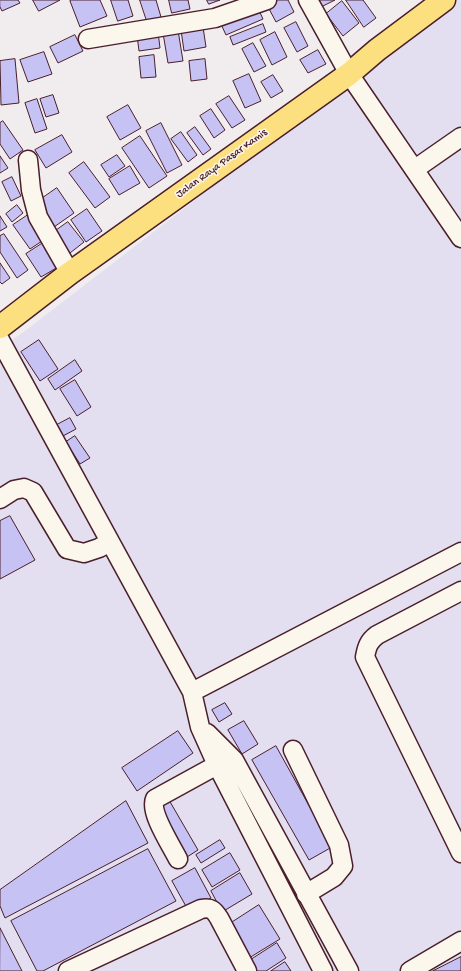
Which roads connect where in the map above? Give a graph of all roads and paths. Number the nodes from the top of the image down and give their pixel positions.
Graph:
1 (267, 0) edge
2 (308, 0) edge
3 (444, 0) edge
4 (88, 39) dead end
5 (349, 74) junction
6 (461, 137) edge
7 (28, 160) dead end
8 (415, 169) junction
9 (461, 238) edge
10 (70, 273) junction
11 (0, 327) edge
12 (0, 340) edge
13 (0, 499) edge
14 (110, 542) junction
15 (461, 552) edge
16 (461, 591) edge
17 (192, 692) junction
18 (293, 750) dead end
19 (225, 762) junction
20 (461, 852) edge
21 (178, 859) dead end
22 (306, 894) junction
23 (461, 941) edge
24 (68, 971) edge
25 (247, 971) edge
26 (323, 971) edge
27 (349, 971) edge
28 (410, 971) edge

1 - 4 street
2 - 5 street
3 - 5 main road, Jalan Raya Pasar Kamis
5 - 8 street
5 - 10 main road, Jalan Raya Pasar Kamis
6 - 8 street
7 - 10 street
8 - 9 street
10 - 11 main road, Jalan Raya Pasar Kamis
12 - 14 street
13 - 14 street
14 - 17 street
15 - 17 street
16 - 20 street
17 - 19 street
18 - 22 street
19 - 21 street
19 - 22 street
19 - 26 street
22 - 27 street
23 - 28 street
24 - 25 street

